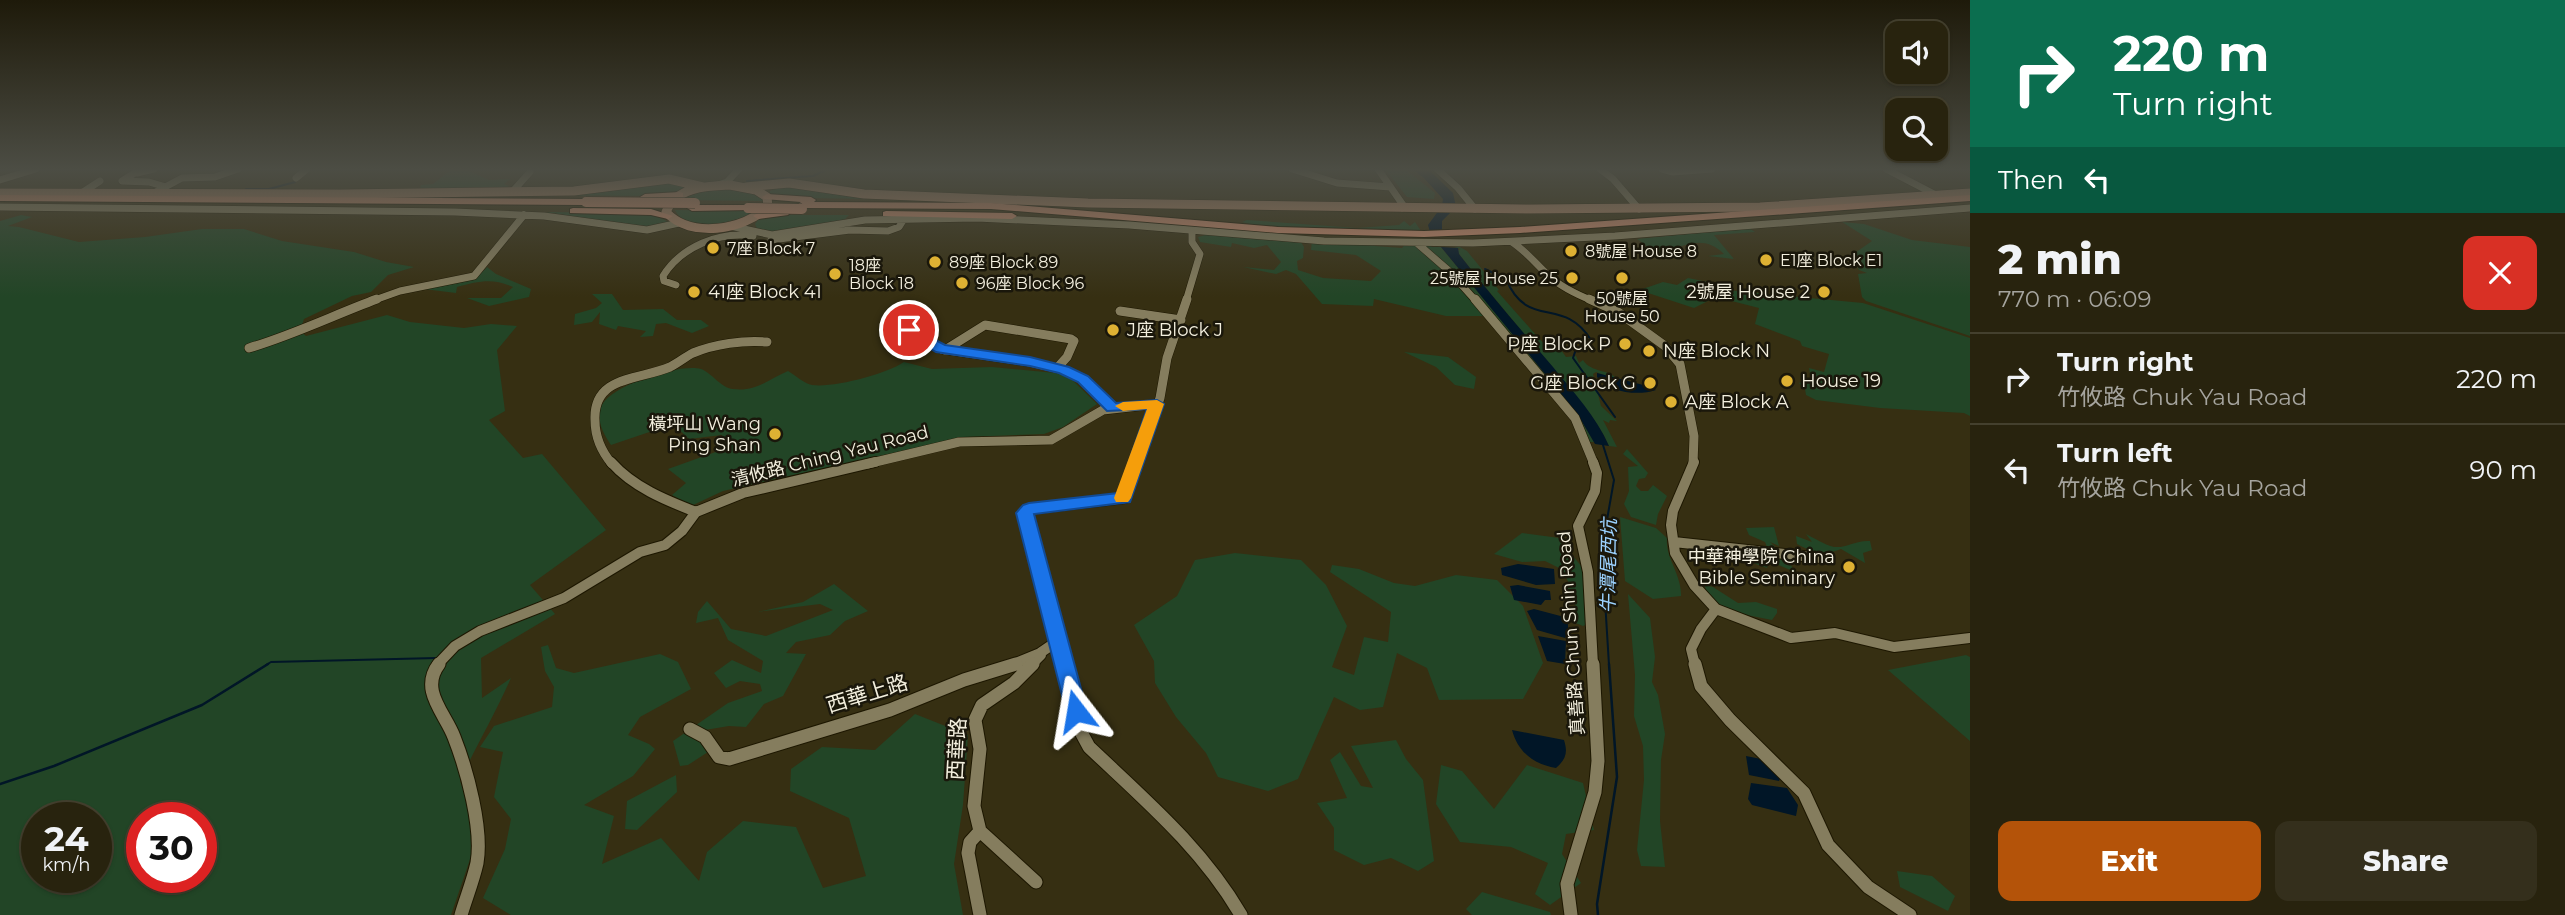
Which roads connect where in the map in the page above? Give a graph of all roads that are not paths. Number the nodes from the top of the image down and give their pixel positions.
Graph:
1 (400, 212) edge
2 (628, 212) edge
3 (668, 212) edge
4 (762, 212) edge
5 (989, 212) edge
6 (1067, 212) edge
7 (1098, 212) edge
8 (1784, 212) edge
9 (1882, 212) edge
10 (1895, 212) edge
11 (524, 215) junction
12 (1064, 216) junction
13 (756, 217) junction
14 (904, 219) junction
15 (671, 222) junction
16 (1213, 225) junction
17 (729, 226) junction
18 (803, 229) junction
19 (792, 231) junction
20 (1192, 232) junction
21 (811, 236) junction
22 (1429, 239) junction
23 (1460, 239) junction
24 (1512, 241) junction
25 (1417, 244) junction
26 (676, 285) dead end
27 (1120, 311) dead end
28 (1181, 320) junction
29 (888, 324) dead end
30 (767, 342) dead end
31 (249, 348) dead end
32 (945, 350) junction
33 (1057, 368) junction
34 (1157, 404) junction
35 (1112, 408) junction
36 (696, 512) junction
37 (1674, 542) junction
38 (1821, 558) dead end
39 (1716, 609) junction
40 (1970, 638) edge
41 (1059, 640) junction
42 (1042, 654) junction
43 (690, 729) dead end
44 (980, 831) junction
45 (1036, 883) dead end
46 (461, 915) edge
47 (980, 915) edge
48 (1241, 915) edge
49 (1571, 915) edge
50 (1910, 915) edge

1 - 11 street
2 - 15 highway
3 - 15 main road
4 - 13 main road
5 - 12 highway
6 - 16 highway
7 - 16 highway
8 - 23 highway
9 - 23 highway
10 - 24 street
11 - 15 street
11 - 31 street
12 - 13 highway
12 - 22 highway
13 - 17 main road
13 - 19 street
14 - 18 street
14 - 20 street
14 - 21 street
15 - 17 main road
16 - 22 highway
17 - 19 street
18 - 19 street
18 - 21 street
20 - 25 street
20 - 28 street
21 - 26 street
22 - 23 highway
22 - 25 street
23 - 24 street
24 - 37 street
25 - 49 street, 真善路 Chun Shin Road
27 - 28 street
28 - 34 street
29 - 32 street
30 - 36 street
32 - 33 street
32 - 33 street
33 - 35 street
34 - 35 street, 清攸路 Ching Yau Road
34 - 41 street
35 - 36 street, 清攸路 Ching Yau Road
36 - 46 street, 清攸路 Ching Yau Road
37 - 38 street
37 - 39 street
39 - 40 street
39 - 50 street
41 - 42 street, 西華上路
41 - 48 street
42 - 43 street, 西華上路
42 - 44 street, 西華路
44 - 45 street
44 - 47 street, 西華路

